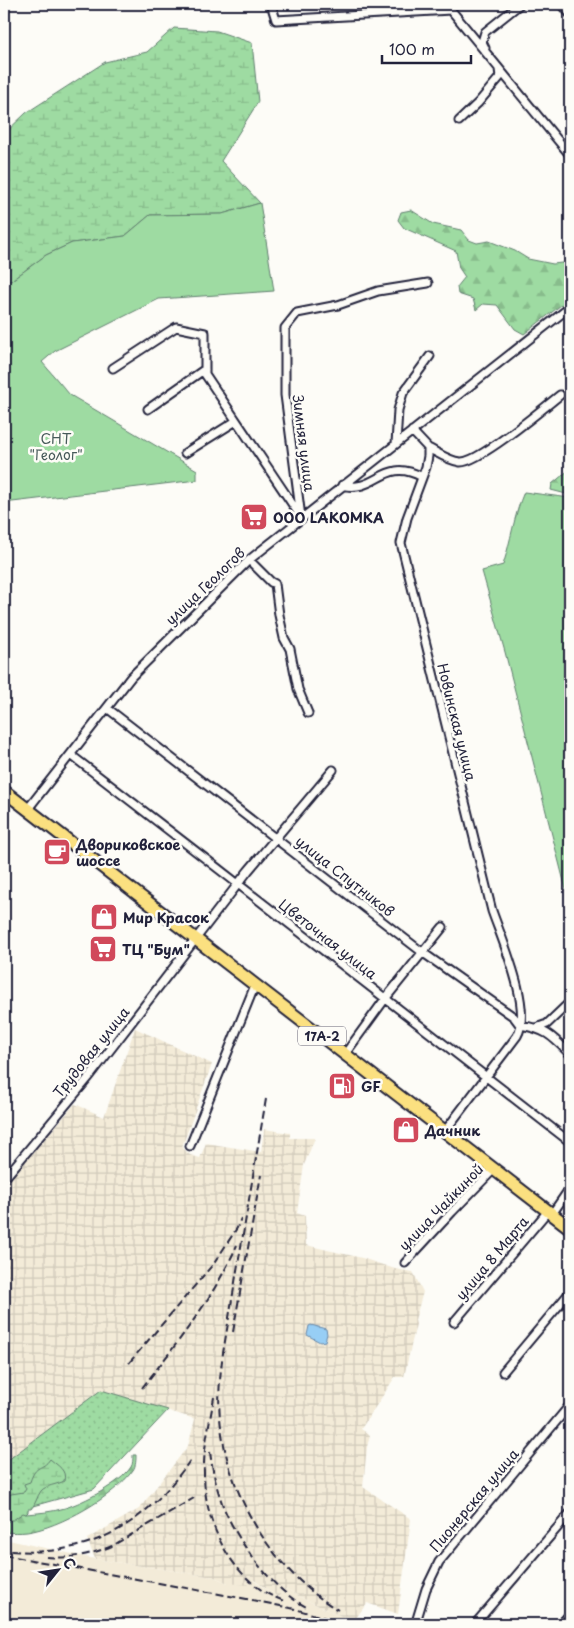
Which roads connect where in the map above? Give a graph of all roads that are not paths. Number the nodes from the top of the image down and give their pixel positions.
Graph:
1 (271, 4) edge
2 (520, 4) edge
3 (562, 4) edge
4 (570, 14) edge
5 (498, 68) junction
6 (459, 121) dead end
7 (570, 155) edge
8 (428, 283) dead end
9 (570, 307) edge
10 (430, 356) dead end
11 (113, 368) dead end
12 (205, 369) junction
13 (560, 395) dead end
14 (148, 409) dead end
15 (236, 420) junction
16 (412, 431) junction
17 (396, 444) junction
18 (428, 448) junction
19 (185, 453) dead end
20 (422, 477) junction
21 (342, 485) junction
22 (301, 517) junction
23 (248, 560) junction
24 (107, 708) junction
25 (308, 713) dead end
26 (71, 755) junction
27 (333, 770) dead end
28 (4, 791) edge
29 (27, 810) junction
30 (276, 839) junction
31 (239, 884) junction
32 (443, 927) dead end
33 (196, 940) junction
34 (422, 952) junction
35 (255, 985) junction
36 (384, 999) junction
37 (570, 1002) edge
38 (520, 1025) junction
39 (536, 1028) junction
40 (345, 1054) junction
41 (570, 1054) edge
42 (486, 1077) junction
43 (445, 1131) junction
44 (570, 1142) edge
45 (190, 1146) dead end
46 (494, 1169) junction
47 (4, 1179) edge
48 (570, 1188) edge
49 (550, 1212) junction
50 (570, 1228) edge
51 (405, 1263) dead end
52 (570, 1292) edge
53 (454, 1322) dead end
54 (503, 1372) dead end
55 (570, 1405) edge
56 (570, 1513) edge
57 (570, 1614) edge
58 (416, 1622) dead end
59 (475, 1624) edge
60 (562, 1624) edge

1 - 5 street
2 - 5 street
3 - 4 street
5 - 6 street
5 - 7 street
8 - 22 street, Зимняя улица
9 - 16 street, улица Геологов
10 - 17 street
11 - 12 street, Зимняя улица
12 - 14 street
12 - 15 street, Зимняя улица
13 - 18 street
15 - 19 street
15 - 22 street, Зимняя улица
16 - 17 street, улица Геологов
16 - 18 street
17 - 21 street, улица Геологов
18 - 20 street, Новинская улица
20 - 21 street
20 - 38 street, Новинская улица
21 - 22 street, улица Геологов
22 - 23 street, улица Геологов
23 - 24 street, улица Геологов
23 - 25 street
24 - 26 street, улица Геологов
24 - 30 street, улица Спутников
26 - 29 street, улица Геологов
26 - 31 street, Цветочная улица
27 - 30 street, Трудовая улица
28 - 29 main road
29 - 33 main road, 17А-2
30 - 31 street, Трудовая улица
30 - 34 street, улица Спутников
31 - 33 street, Трудовая улица
31 - 36 street, Цветочная улица
32 - 34 street
33 - 35 main road, 17А-2
33 - 47 street, Трудовая улица
34 - 36 street
34 - 38 street, улица Спутников
35 - 40 main road, 17А-2
35 - 45 street
36 - 40 street
36 - 42 street, Цветочная улица
37 - 39 street
38 - 39 street
38 - 42 street
39 - 41 street
40 - 43 main road, 17А-2
42 - 43 street
42 - 44 street, Цветочная улица
43 - 46 main road, 17А-2
46 - 49 main road, 17А-2
46 - 51 street, улица Чайкиной
48 - 49 street, улица 8 Марта
49 - 50 main road, 17А-2
49 - 53 street, улица 8 Марта
52 - 54 street
55 - 58 street, Пионерская улица
56 - 59 street
57 - 60 street

